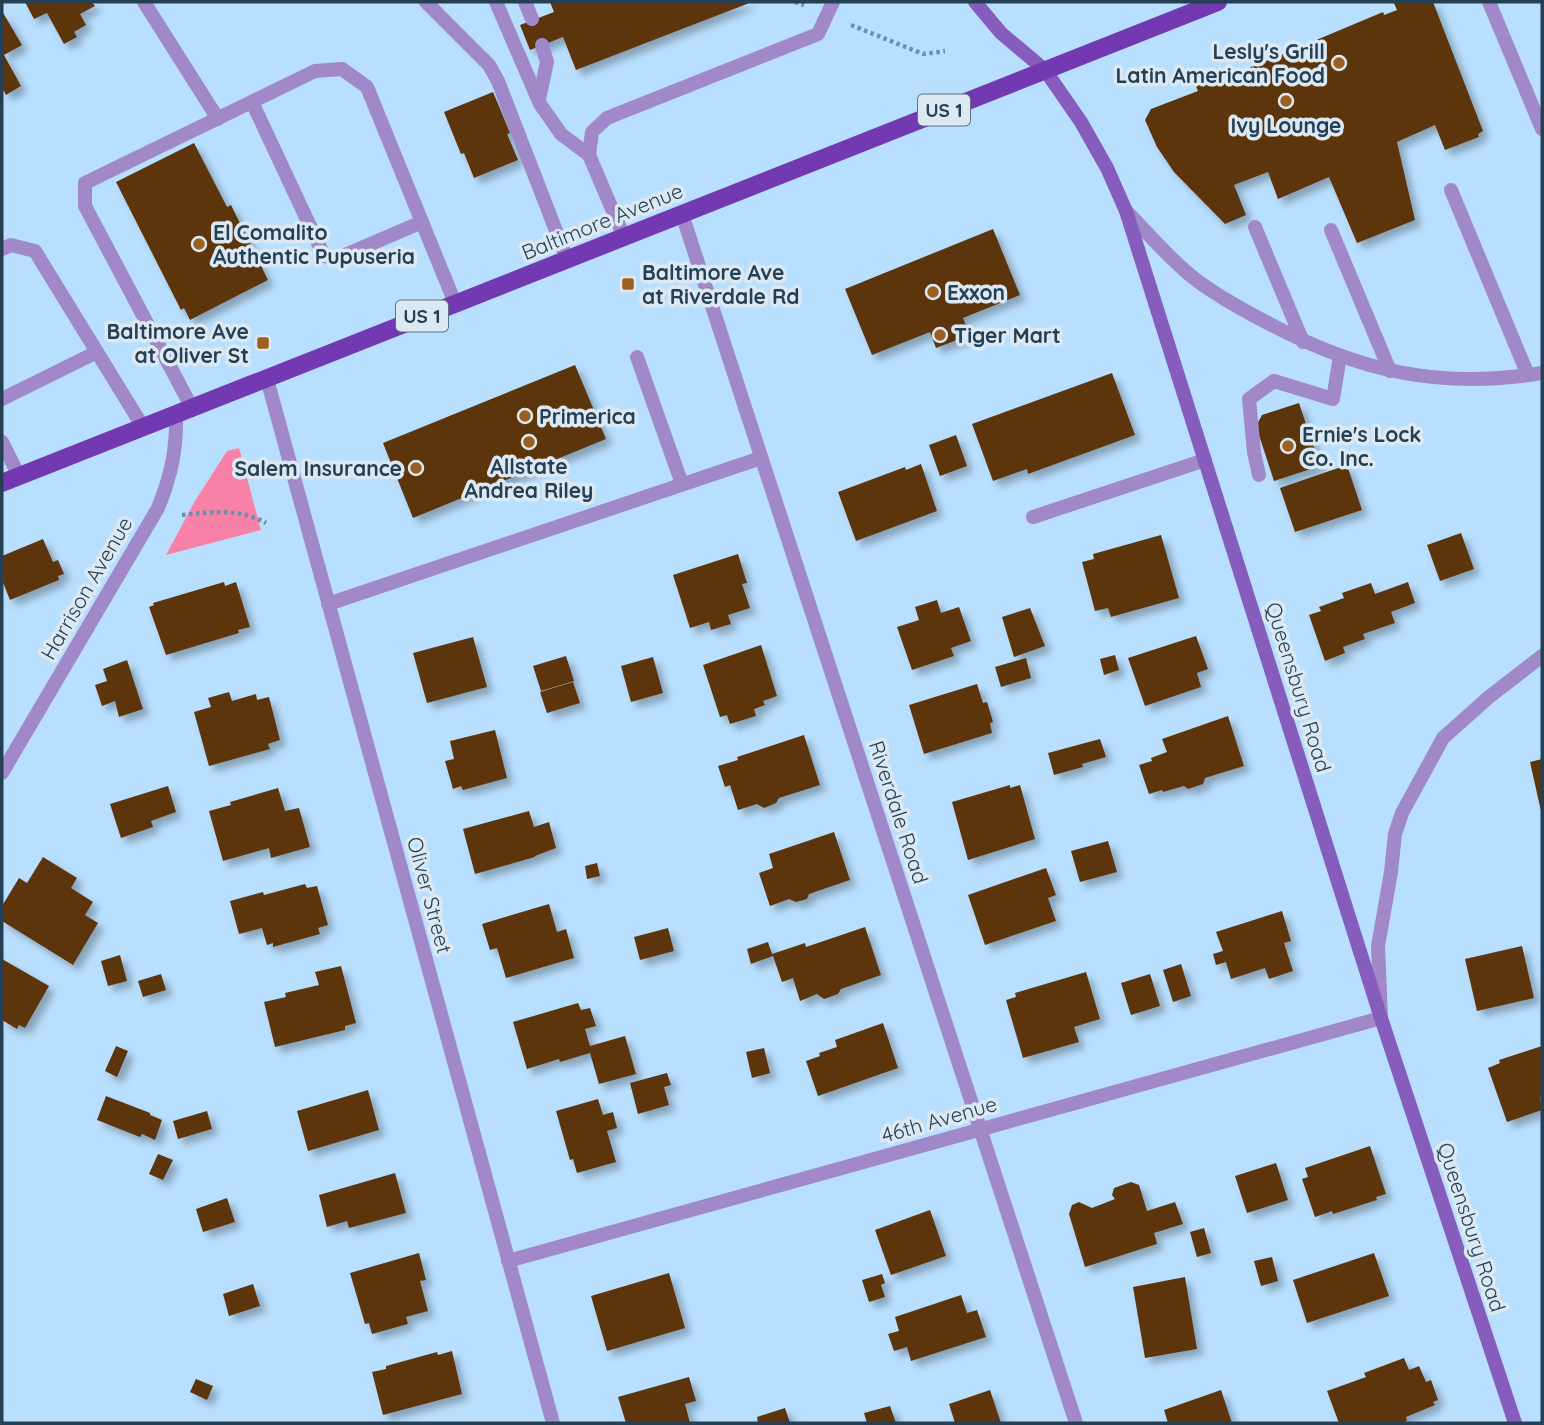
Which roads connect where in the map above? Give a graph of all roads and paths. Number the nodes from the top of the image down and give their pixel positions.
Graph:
1 (144, 2) edge
2 (426, 2) edge
3 (496, 2) edge
4 (525, 2) edge
5 (833, 2) edge
6 (975, 2) edge
7 (1218, 2) edge
8 (1489, 2) edge
9 (532, 19) dead end
10 (542, 45) dead end
11 (911, 50) dead end
12 (945, 51) dead end
13 (1045, 70) junction
14 (252, 102) junction
15 (540, 104) junction
16 (218, 119) junction
17 (1542, 129) edge
18 (589, 155) junction
19 (1451, 190) dead end
20 (1126, 211) junction
21 (682, 214) junction
22 (422, 222) junction
23 (1255, 227) dead end
24 (1331, 230) dead end
25 (624, 237) junction
26 (2, 249) edge
27 (567, 259) junction
28 (455, 303) junction
29 (1303, 342) junction
30 (97, 352) junction
31 (1340, 356) junction
32 (637, 357) dead end
33 (1390, 371) junction
34 (1535, 374) edge
35 (267, 379) junction
36 (2, 398) edge
37 (184, 411) junction
38 (143, 427) junction
39 (2, 442) edge
40 (761, 458) junction
41 (1205, 460) junction
42 (1259, 475) dead end
43 (10, 479) edge
44 (682, 484) junction
45 (1033, 517) dead end
46 (150, 522) junction
47 (266, 523) dead end
48 (328, 604) junction
49 (1542, 656) edge
50 (2, 773) edge
51 (1381, 1018) junction
52 (980, 1129) junction
53 (508, 1261) junction
54 (553, 1423) edge
55 (1076, 1423) edge
56 (1515, 1423) edge

1 - 16 street
2 - 27 street
3 - 15 street
4 - 9 street
5 - 18 street
6 - 13 street, Queensbury Road
7 - 13 main road, Baltimore Avenue / US 1
8 - 17 street
10 - 15 street
11 - 12 path
13 - 20 street, Queensbury Road
13 - 21 main road, Baltimore Avenue / US 1
14 - 16 street
14 - 22 street
14 - 22 street
15 - 18 street
16 - 37 street
18 - 25 street
19 - 34 street
20 - 29 street
20 - 41 street, Queensbury Road
21 - 25 main road, Baltimore Avenue / US 1
21 - 40 street, Riverdale Road
22 - 28 street
23 - 29 street
24 - 33 street
25 - 27 main road, Baltimore Avenue / US 1
26 - 30 street
27 - 28 main road, Baltimore Avenue / US 1
28 - 35 main road, Baltimore Avenue / US 1
29 - 31 street
30 - 36 street
30 - 38 street
31 - 33 street
31 - 42 street
32 - 44 street
33 - 34 street
35 - 37 main road, Baltimore Avenue / US 1
35 - 48 street, Oliver Street
37 - 38 main road, Baltimore Avenue / US 1
37 - 46 street, Harrison Avenue
38 - 43 main road, Baltimore Avenue / US 1
39 - 43 street
40 - 44 street
40 - 52 street, Riverdale Road
41 - 45 street
41 - 51 street, Queensbury Road
44 - 48 street
46 - 47 path
46 - 50 street, Harrison Avenue
48 - 53 street, Oliver Street
49 - 51 street
51 - 52 street, 46th Avenue
51 - 56 street, Queensbury Road
52 - 53 street, 46th Avenue
52 - 55 street, Riverdale Road
53 - 54 street, Oliver Street

